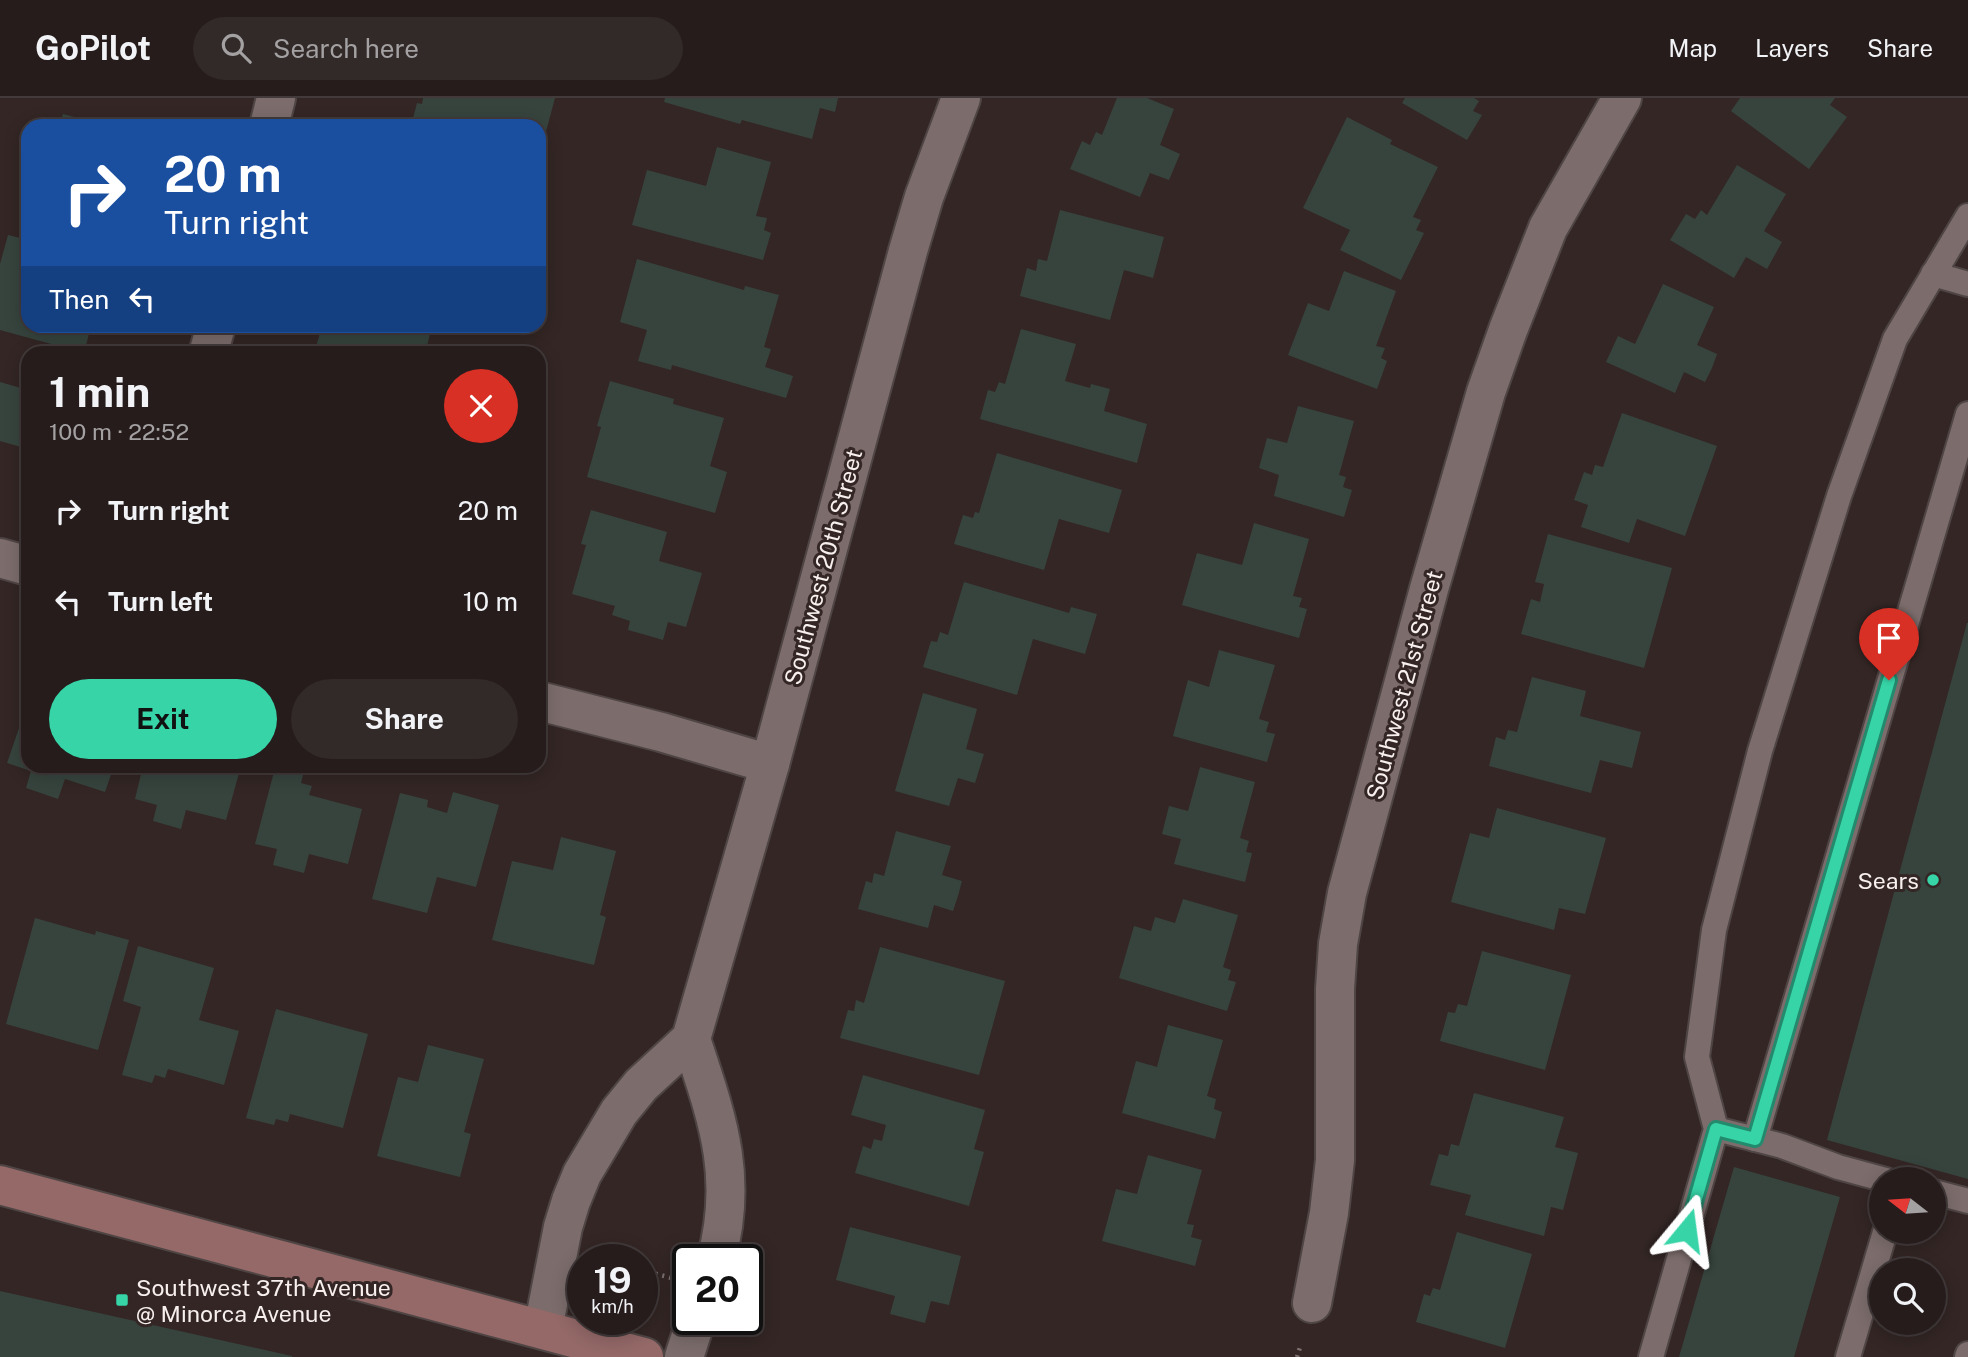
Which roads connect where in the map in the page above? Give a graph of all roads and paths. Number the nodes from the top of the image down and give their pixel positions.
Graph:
1 (276, 98) edge
2 (961, 98) edge
3 (1622, 98) edge
4 (271, 119) edge
5 (1968, 216) edge
6 (1933, 274) junction
7 (1968, 284) edge
8 (1968, 414) edge
9 (0, 558) edge
10 (21, 564) edge
11 (546, 703) edge
12 (770, 764) junction
13 (691, 1039) junction
14 (1716, 1129) junction
15 (1755, 1139) junction
16 (1869, 1175) edge
17 (0, 1185) edge
18 (1946, 1195) edge
19 (1968, 1201) edge
20 (720, 1244) edge
21 (1881, 1244) edge
22 (1312, 1303) dead end
23 (691, 1335) edge
24 (540, 1343) edge
25 (644, 1357) edge
26 (684, 1357) edge
27 (1651, 1357) edge
28 (1848, 1357) edge

1 - 4 street
2 - 12 street, Southwest 20th Street
3 - 22 street, Southwest 21st Street
5 - 6 lane
6 - 7 lane
6 - 14 lane
8 - 15 lane
9 - 10 street
11 - 12 street
12 - 13 street, Southwest 20th Street
13 - 20 street
13 - 24 street
14 - 15 lane
14 - 27 lane
15 - 16 lane
17 - 24 main road
18 - 19 lane
21 - 28 lane
23 - 26 street
24 - 25 main road

